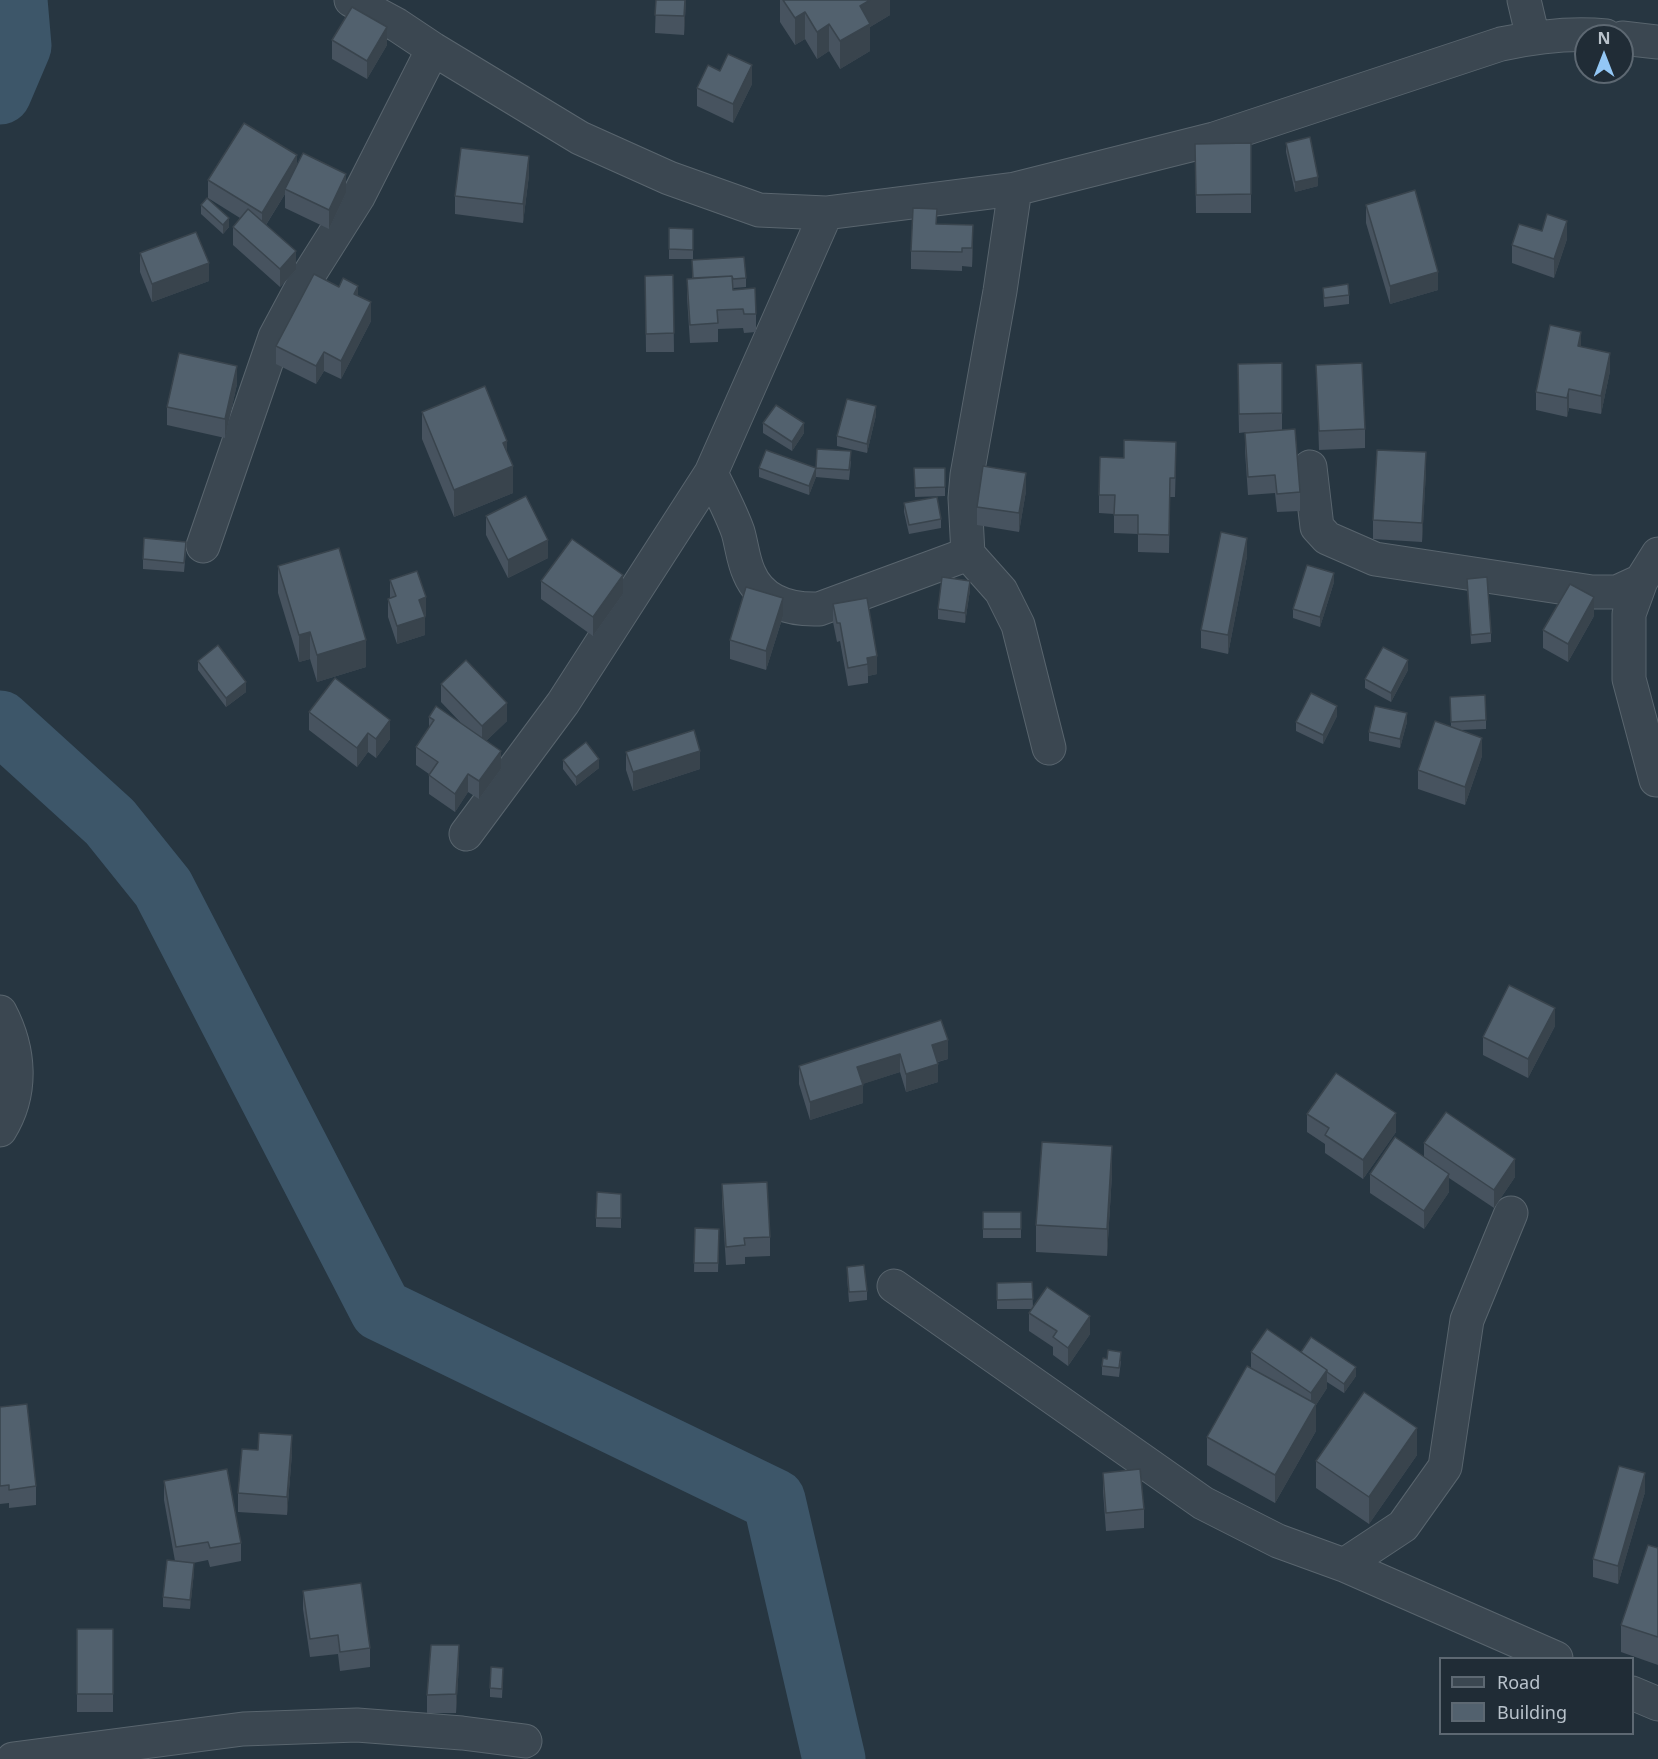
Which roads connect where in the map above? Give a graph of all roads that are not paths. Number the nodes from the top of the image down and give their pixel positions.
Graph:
1 (351, 0) edge
2 (1524, 0) edge
3 (392, 13) edge
4 (1574, 35) edge
5 (1533, 38) junction
6 (1634, 39) edge
7 (1658, 42) edge
8 (434, 49) junction
9 (1015, 189) junction
10 (826, 213) junction
11 (1310, 467) dead end
12 (711, 473) junction
13 (203, 546) dead end
14 (968, 554) junction
15 (1658, 554) edge
16 (1641, 581) junction
17 (1049, 748) dead end
18 (1656, 780) dead end
19 (466, 834) dead end
20 (0, 1012) edge
21 (0, 1130) edge
22 (1510, 1213) dead end
23 (894, 1286) dead end
24 (1344, 1565) junction
25 (1551, 1657) edge
26 (1634, 1694) edge
27 (1658, 1704) edge
28 (525, 1741) dead end
29 (12, 1759) edge

1 - 3 street
2 - 5 street
3 - 8 street
4 - 5 street
5 - 9 street
6 - 7 street
8 - 10 street
8 - 13 street
9 - 10 street
9 - 14 street
10 - 12 street
11 - 16 street
12 - 14 street
12 - 19 street
14 - 17 street
15 - 16 street
16 - 18 street
20 - 21 street
22 - 24 street
23 - 24 street
24 - 25 street
26 - 27 street
28 - 29 street

